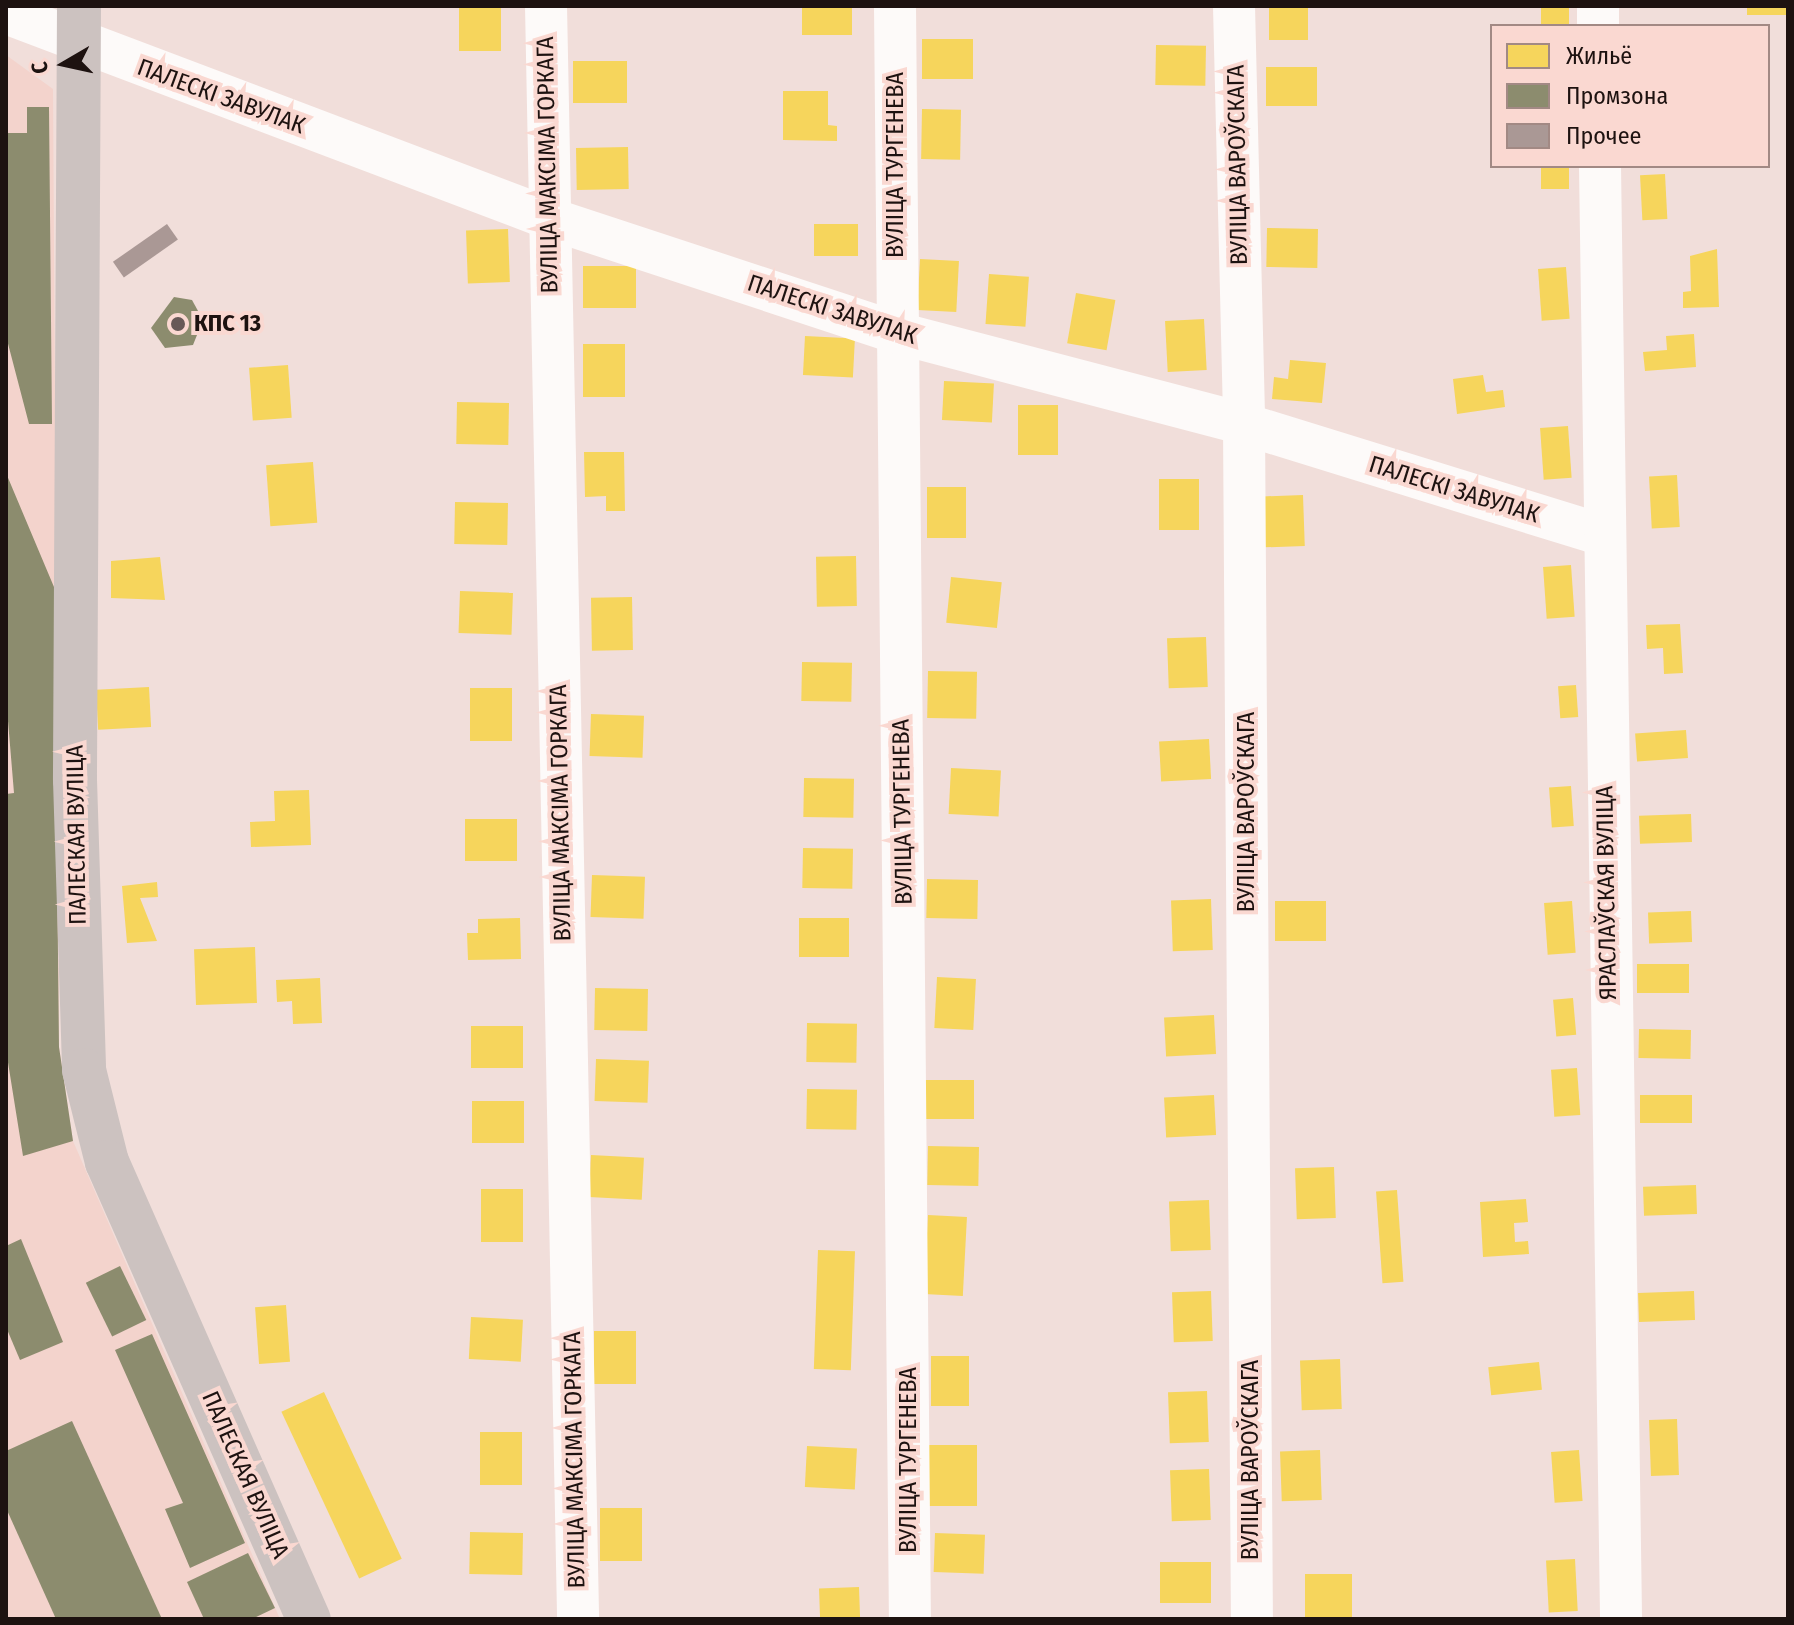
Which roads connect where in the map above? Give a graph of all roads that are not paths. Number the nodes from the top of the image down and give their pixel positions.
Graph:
1 (546, 6) edge
2 (895, 6) edge
3 (1234, 6) edge
4 (6, 13) edge
5 (78, 25) edge
6 (1600, 168) edge
7 (548, 218) junction
8 (898, 333) junction
9 (1244, 424) junction
10 (1600, 534) junction
11 (309, 1619) edge
12 (578, 1619) edge
13 (910, 1619) edge
14 (1252, 1619) edge
15 (1621, 1619) edge

1 - 7 street, ВУЛІЦА МАКСІМА ГОРКАГА
2 - 8 street, ВУЛІЦА ТУРГЕНЕВА
3 - 9 street, ВУЛІЦА ВАРОЎСКАГА
4 - 5 street, ПАЛЕСКІ ЗАВУЛАК
5 - 7 street, ПАЛЕСКІ ЗАВУЛАК
5 - 11 main road, ПАЛЕСКАЯ ВУЛІЦА
6 - 10 street, ЯРАСЛАЎСКАЯ ВУЛІЦА
7 - 8 street, ПАЛЕСКІ ЗАВУЛАК
7 - 12 street, ВУЛІЦА МАКСІМА ГОРКАГА
8 - 9 street, ПАЛЕСКІ ЗАВУЛАК
8 - 13 street, ВУЛІЦА ТУРГЕНЕВА
9 - 10 street, ПАЛЕСКІ ЗАВУЛАК
9 - 14 street, ВУЛІЦА ВАРОЎСКАГА
10 - 15 street, ЯРАСЛАЎСКАЯ ВУЛІЦА

